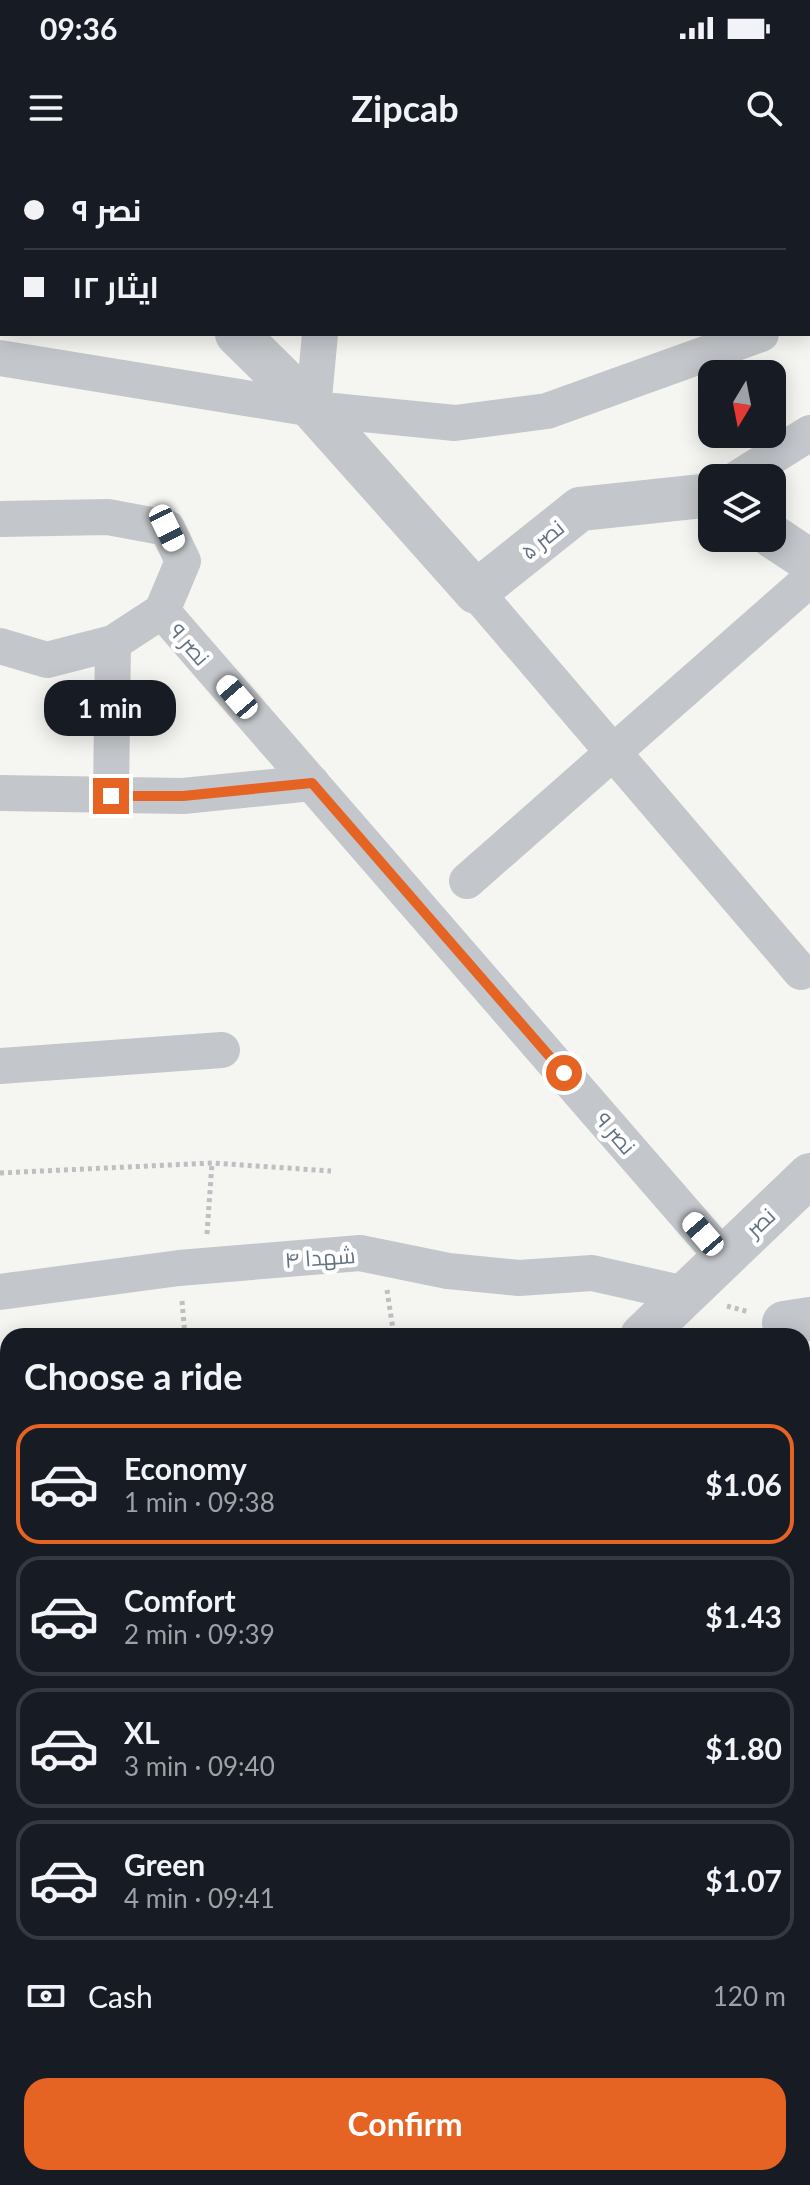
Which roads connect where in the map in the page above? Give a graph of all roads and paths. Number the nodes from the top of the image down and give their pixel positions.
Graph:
1 (239, 336) edge
2 (320, 336) edge
3 (755, 336) edge
4 (0, 358) edge
5 (313, 409) junction
6 (810, 433) edge
7 (760, 464) edge
8 (698, 496) edge
9 (0, 519) edge
10 (786, 545) edge
11 (810, 561) edge
12 (810, 579) edge
13 (476, 592) junction
14 (162, 611) junction
15 (113, 643) junction
16 (0, 646) edge
17 (613, 751) junction
18 (312, 783) junction
19 (0, 793) edge
20 (111, 796) junction
21 (467, 881) dead end
22 (801, 972) dead end
23 (222, 1050) dead end
24 (0, 1066) edge
25 (212, 1163) junction
26 (331, 1171) dead end
27 (0, 1173) edge
28 (810, 1175) edge
29 (383, 1257) junction
30 (723, 1257) junction
31 (205, 1266) junction
32 (0, 1292) edge
33 (685, 1294) junction
34 (797, 1321) edge
35 (393, 1328) edge
36 (650, 1328) edge

1 - 5 street
2 - 5 street
3 - 5 street
4 - 5 street
5 - 13 street
6 - 7 street
8 - 13 street, نصر ۵
9 - 14 street
10 - 11 street
12 - 17 street
13 - 17 street
14 - 15 street
14 - 18 street, نصر ۹
15 - 16 street
15 - 20 street
17 - 21 street
17 - 22 street
18 - 20 street
18 - 30 street, نصر ۹
19 - 20 street
23 - 24 street
25 - 26 path
25 - 27 path
25 - 31 path
28 - 30 street, نصر
29 - 31 street, شهدا ۴
29 - 33 street, شهدا ۴
29 - 35 path
30 - 33 street, نصر
31 - 32 street, شهدا ۴
33 - 34 path
33 - 36 street, نصر

